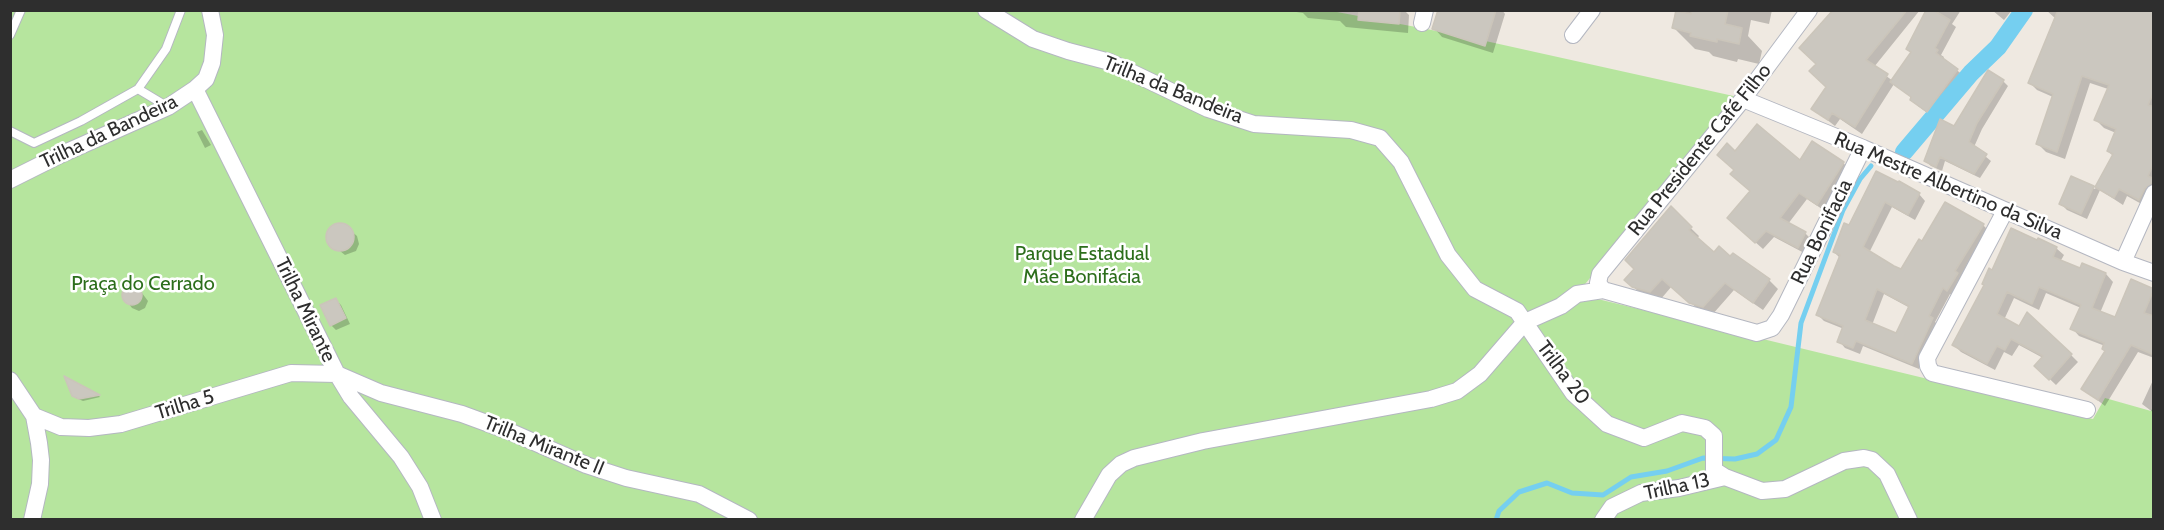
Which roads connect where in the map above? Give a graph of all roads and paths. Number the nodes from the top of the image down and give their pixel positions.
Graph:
1 (21, 10) edge
2 (181, 10) edge
3 (210, 10) edge
4 (986, 10) edge
5 (1592, 10) edge
6 (1809, 10) edge
7 (10, 35) edge
8 (1573, 36) dead end
9 (138, 89) junction
10 (195, 90) junction
11 (1743, 99) junction
12 (168, 107) junction
13 (10, 131) edge
14 (1863, 148) junction
15 (10, 180) edge
16 (2154, 193) edge
17 (2005, 211) junction
18 (2123, 262) junction
19 (2154, 273) edge
20 (1603, 290) junction
21 (1525, 322) junction
22 (337, 374) junction
23 (10, 380) edge
24 (2087, 410) dead end
25 (34, 416) junction
26 (1719, 473) junction
27 (32, 519) edge
28 (433, 519) edge
29 (749, 519) edge
30 (1083, 519) edge
31 (1603, 519) edge
32 (1909, 519) edge

1 - 7 lane
2 - 9 lane
3 - 10 street, Trilha da Bandeira
4 - 21 street, Trilha da Bandeira
5 - 8 street
6 - 11 street, Rua Presidente Café Filho
9 - 12 lane
9 - 13 lane
10 - 12 street, Trilha da Bandeira
10 - 22 street, Trilha Mirante
11 - 14 street, Rua Mestre Albertino da Silva
11 - 20 street, Rua Presidente Café Filho
12 - 15 street, Trilha da Bandeira
14 - 17 street, Rua Mestre Albertino da Silva
14 - 20 street, Rua Bonifacia
16 - 18 street
17 - 18 street, Rua Mestre Albertino da Silva
17 - 24 street
18 - 19 street, Rua Mestre Albertino da Silva
20 - 21 street
21 - 26 street, Trilha 20
21 - 30 street
22 - 25 street, Trilha 5
22 - 28 street, Trilha Mirante
22 - 29 street, Trilha Mirante II
23 - 25 street
25 - 27 street
26 - 31 street, Trilha 13
26 - 32 street

